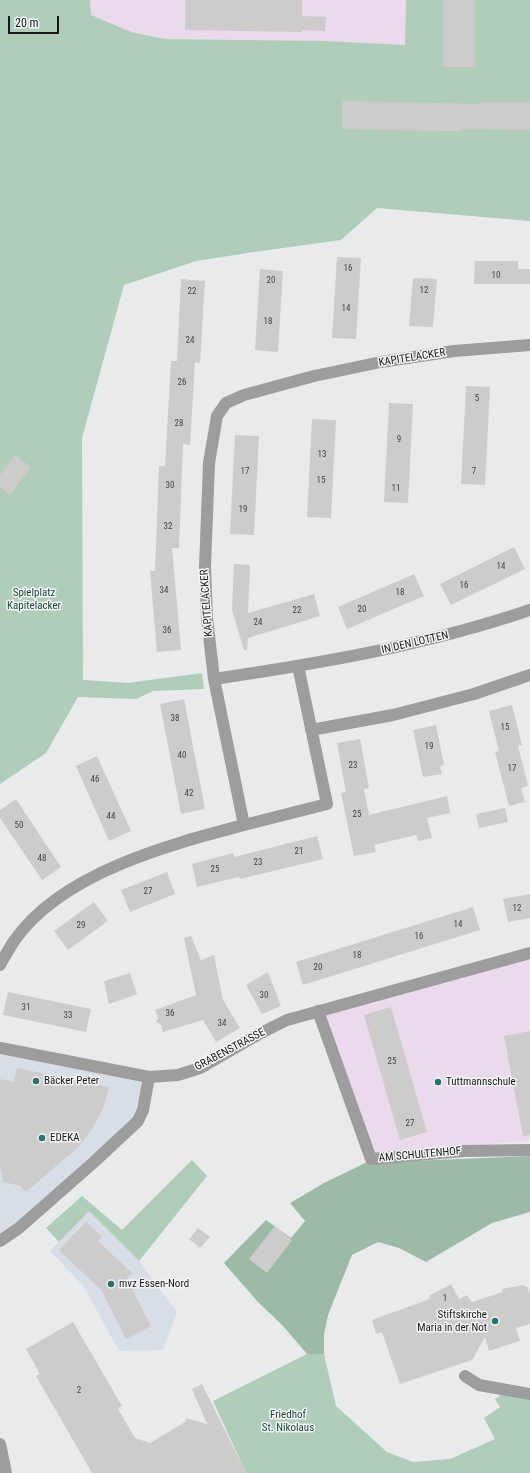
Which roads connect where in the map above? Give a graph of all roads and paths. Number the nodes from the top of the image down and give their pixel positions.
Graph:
1 (530, 344) edge
2 (530, 610) edge
3 (298, 666) junction
4 (530, 675) edge
5 (214, 678) junction
6 (311, 730) junction
7 (244, 825) junction
8 (530, 953) edge
9 (0, 965) edge
10 (318, 1011) junction
11 (0, 1048) edge
12 (149, 1077) junction
13 (530, 1150) edge
14 (0, 1241) edge
15 (465, 1376) dead end
16 (530, 1394) edge
17 (0, 1444) edge
18 (6, 1473) edge

1 - 5 street, KAPITELACKER
2 - 3 street, IN DEN LOTTEN
3 - 5 street, IN DEN LOTTEN
3 - 6 street
4 - 6 street
5 - 7 street, KAPITELACKER
6 - 7 street
7 - 9 street
8 - 10 street, GRABENSTRASSE
10 - 12 street, GRABENSTRASSE
10 - 13 street, AM SCHULTENHOF
11 - 12 street, GRABENSTRASSE
12 - 14 street
15 - 16 street
17 - 18 street

